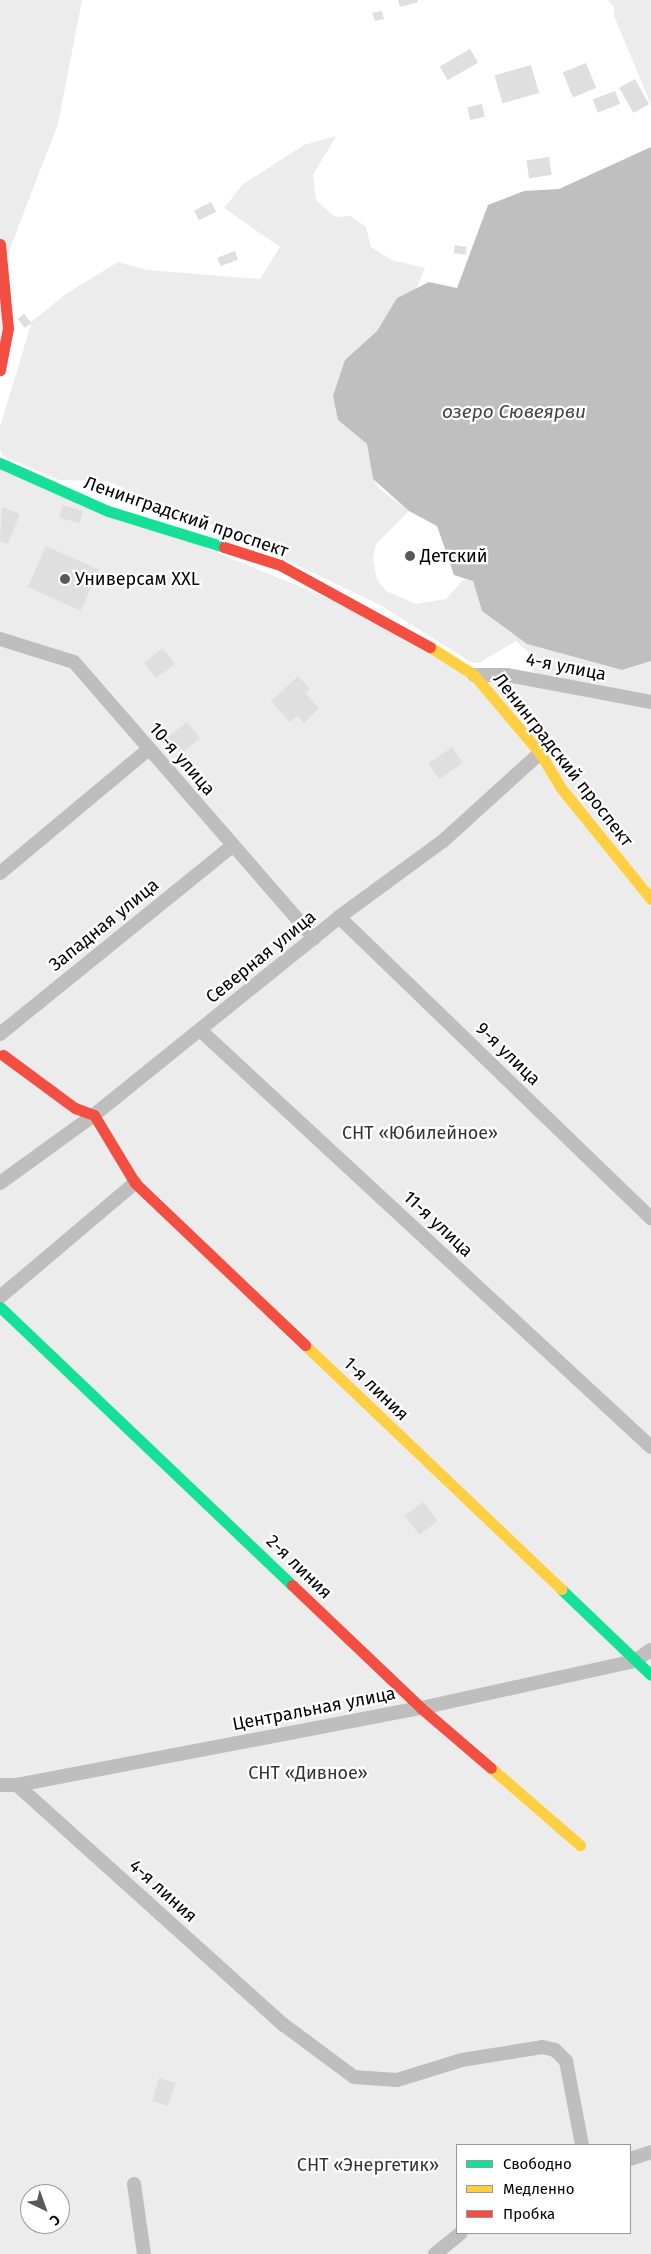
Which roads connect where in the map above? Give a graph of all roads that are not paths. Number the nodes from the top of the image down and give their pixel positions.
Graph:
1 (0, 244) edge
2 (0, 370) edge
3 (0, 463) edge
4 (0, 639) edge
5 (474, 675) junction
6 (651, 702) edge
7 (149, 748) junction
8 (540, 753) junction
9 (232, 845) junction
10 (0, 873) edge
11 (651, 899) edge
12 (339, 917) junction
13 (314, 938) junction
14 (200, 1030) junction
15 (0, 1034) edge
16 (1, 1055) edge
17 (94, 1115) junction
18 (136, 1182) junction
19 (0, 1183) edge
20 (651, 1218) edge
21 (0, 1297) edge
22 (0, 1307) edge
23 (651, 1446) edge
24 (651, 1650) edge
25 (635, 1661) junction
26 (651, 1675) edge
27 (422, 1708) junction
28 (0, 1774) edge
29 (10, 1784) edge
30 (580, 1845) dead end
31 (582, 2144) edge
32 (651, 2152) edge
33 (631, 2159) edge
34 (134, 2184) dead end
35 (457, 2234) edge
36 (144, 2254) edge
37 (435, 2254) edge

1 - 2 street
3 - 5 street, Ленинградский проспект
4 - 7 street, 10-я улица
5 - 6 street, 4-я улица
5 - 8 street, Ленинградский проспект
7 - 9 street, 10-я улица
7 - 10 street
8 - 11 street, Ленинградский проспект
8 - 12 street, Северная улица
9 - 13 street, 10-я улица
9 - 15 street, Западная улица
12 - 13 street, Северная улица
12 - 20 street, 9-я улица
13 - 14 street, Северная улица
14 - 17 street, Северная улица
14 - 23 street, 11-я улица
16 - 17 street
17 - 18 street, 1-я линия
17 - 19 street, Северная улица
18 - 21 street
18 - 25 street, 1-я линия
22 - 27 street, 2-я линия
24 - 25 street
25 - 26 street, 1-я линия
25 - 27 street, Центральная улица
27 - 29 street, Центральная улица
27 - 30 street, 2-я линия
28 - 29 street, 4-я линия
29 - 31 street, 4-я линия
32 - 33 street
34 - 36 street
35 - 37 street

